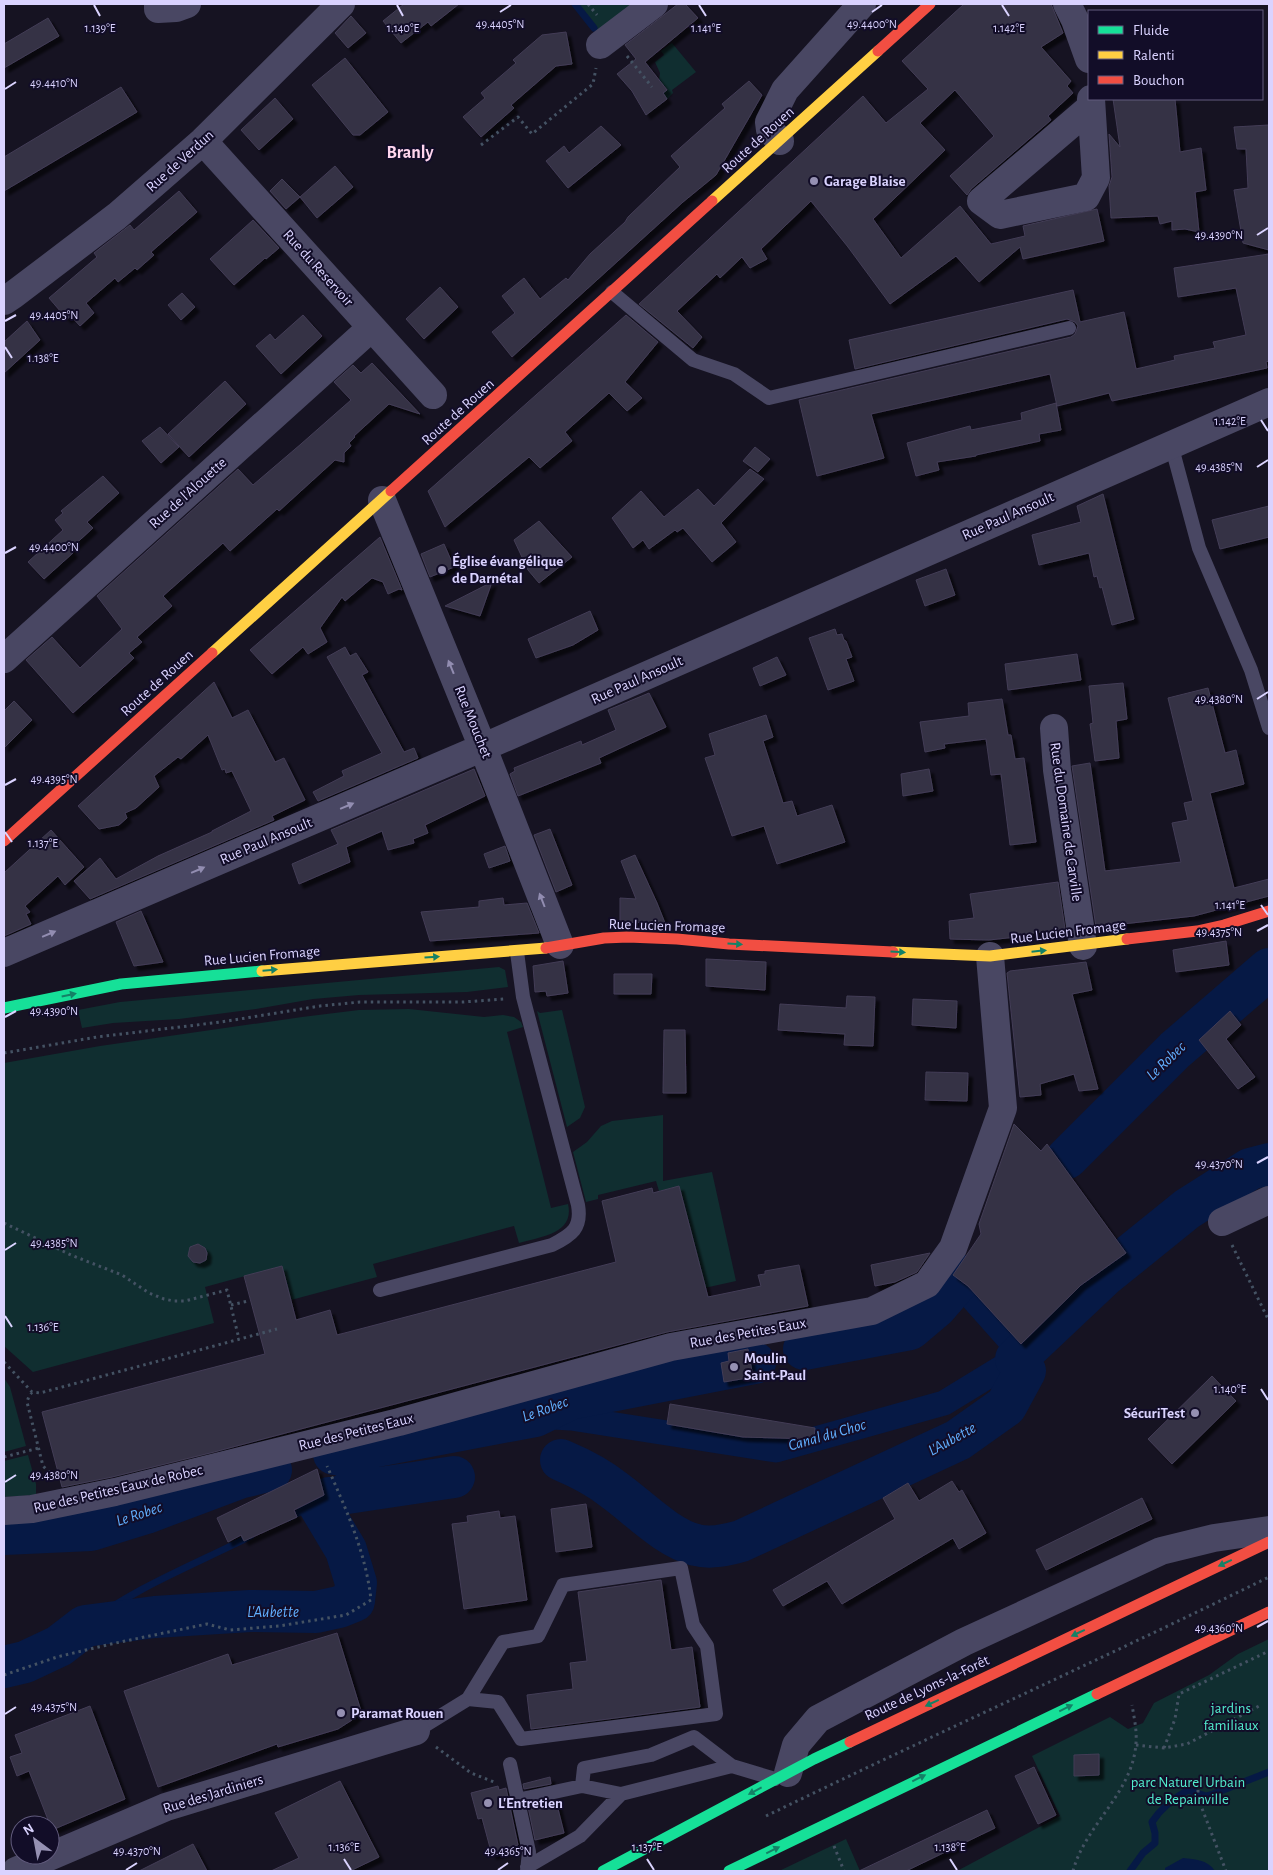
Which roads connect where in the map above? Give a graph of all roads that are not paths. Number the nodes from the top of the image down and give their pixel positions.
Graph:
1 (158, 4) edge
2 (187, 4) edge
3 (341, 4) edge
4 (654, 4) edge
5 (862, 4) edge
6 (930, 4) edge
7 (1066, 4) edge
8 (605, 40) road end
9 (1088, 56) edge
10 (1091, 103) edge
11 (203, 141) junction
12 (780, 141) junction
13 (612, 292) junction
14 (4, 301) edge
15 (371, 328) junction
16 (1069, 328) dead end
17 (433, 395) dead end
18 (1269, 402) edge
19 (1171, 444) junction
20 (382, 500) junction
21 (4, 659) edge
22 (1054, 728) dead end
23 (1269, 728) edge
24 (483, 748) junction
25 (4, 841) edge
26 (1269, 911) edge
27 (560, 945) junction
28 (1083, 946) junction
29 (517, 952) junction
30 (4, 953) edge
31 (990, 956) junction
32 (4, 1008) edge
33 (1269, 1200) edge
34 (1222, 1222) road end
35 (380, 1290) dead end
36 (232, 1463) joint
37 (4, 1510) edge
38 (1269, 1530) edge
39 (1269, 1542) edge
40 (1269, 1612) edge
41 (468, 1699) junction
42 (416, 1732) joint
43 (510, 1764) dead end
44 (732, 1766) junction
45 (781, 1776) junction
46 (582, 1786) junction
47 (621, 1794) junction
48 (517, 1800) junction
49 (527, 1869) edge
50 (16, 1871) edge
51 (603, 1871) edge
52 (729, 1871) edge

1 - 2 street
3 - 11 street, Rue de Verdun
4 - 8 street
5 - 12 street
6 - 12 street, Route de Rouen
7 - 9 street
10 - 10 street
11 - 14 street, Rue de Verdun
11 - 15 street, Rue du Reservoir
12 - 13 street, Route de Rouen
13 - 16 lane
13 - 20 street, Route de Rouen
15 - 17 street, Rue du Reservoir
15 - 21 street, Rue de l'Alouette
18 - 19 street, Rue Paul Ansoult
19 - 23 lane
19 - 24 street, Rue Paul Ansoult
24 -> 20 street, Rue Mouchet
20 - 25 street, Route de Rouen
22 - 28 street, Rue du Domaine de Carville
27 -> 24 street, Rue Mouchet
30 -> 24 street, Rue Paul Ansoult
26 - 28 street, Rue Lucien Fromage
27 - 29 street, Rue Lucien Fromage
27 -> 31 street, Rue Lucien Fromage
31 -> 28 street, Rue Lucien Fromage
32 -> 29 street, Rue Lucien Fromage
29 - 35 lane
31 - 36 street, Rue des Petites Eaux
33 - 34 street
36 - 37 street, Rue des Petites Eaux de Robec
38 - 45 street
39 -> 45 street, Route de Lyons-la-Forêt
52 -> 40 street
41 - 41 lane
41 - 42 lane
42 - 50 street, Rue des Jardiniers
43 - 48 lane
44 - 45 lane
44 - 46 lane
44 - 47 lane
45 -> 51 street, Route de Lyons-la-Forêt
46 - 47 lane
46 - 48 lane
47 - 49 lane
48 - 49 lane

